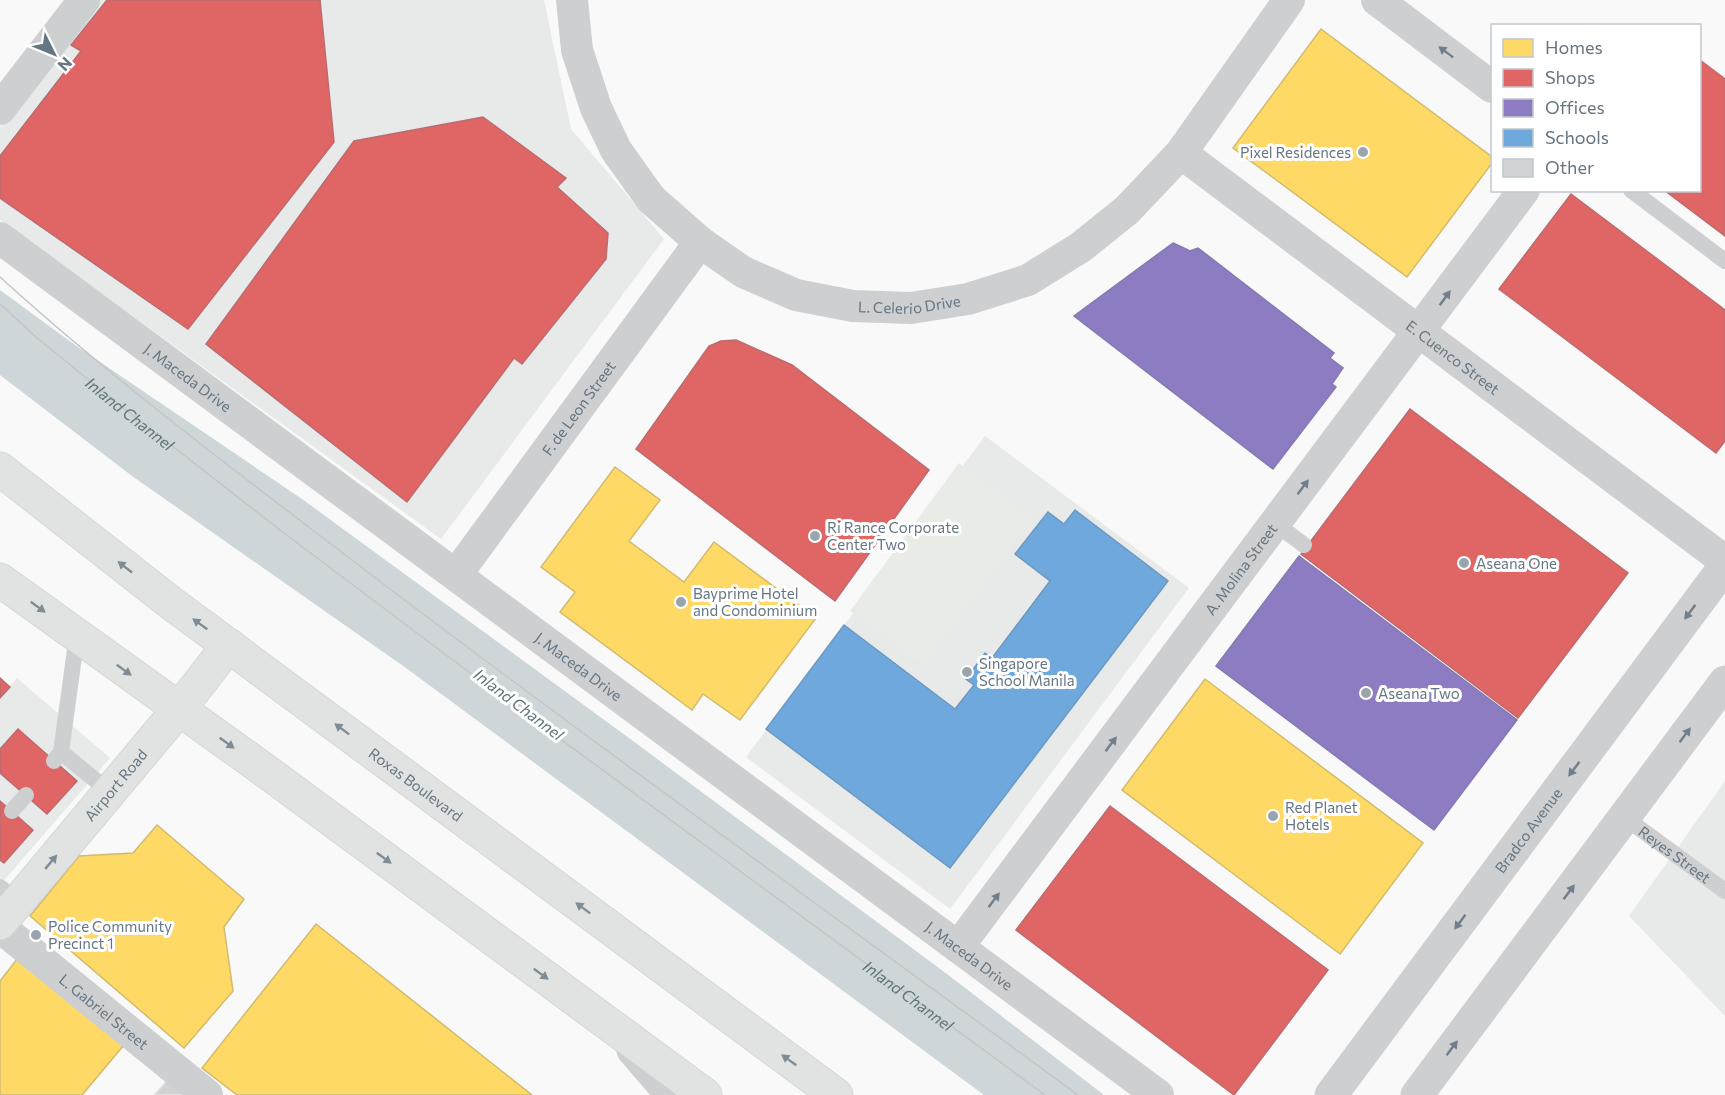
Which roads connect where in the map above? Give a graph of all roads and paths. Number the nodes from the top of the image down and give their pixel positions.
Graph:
1 (84, 0) edge
2 (572, 0) edge
3 (1289, 0) edge
4 (1377, 0) edge
5 (1491, 86) edge
6 (0, 109) edge
7 (1181, 153) junction
8 (1523, 192) edge
9 (1634, 192) edge
10 (0, 238) edge
11 (700, 242) junction
12 (1725, 261) edge
13 (1420, 332) junction
14 (0, 469) edge
15 (1276, 524) junction
16 (1304, 545) dead end
17 (1725, 561) edge
18 (1725, 566) edge
19 (456, 575) junction
20 (0, 580) edge
21 (77, 635) junction
22 (229, 645) junction
23 (1725, 681) edge
24 (179, 709) junction
25 (110, 792) junction
26 (26, 795) dead end
27 (12, 811) dead end
28 (1624, 817) junction
29 (1725, 891) edge
30 (5, 910) edge
31 (958, 947) junction
32 (614, 1028) junction
33 (207, 1095) edge
34 (672, 1095) edge
35 (705, 1095) edge
36 (836, 1095) edge
37 (1158, 1095) edge
38 (1331, 1095) edge
39 (1417, 1095) edge

1 - 6 street
2 - 11 street, L. Celerio Drive
3 - 7 street, L. Celerio Drive
5 -> 4 street
7 - 11 street, L. Celerio Drive
7 - 13 street, E. Cuenco Street
13 -> 8 street, A. Molina Street
9 - 12 lane
10 - 19 street, J. Maceda Drive
11 - 19 street, F. de Leon Street
15 -> 13 street, A. Molina Street
13 - 17 street, E. Cuenco Street
22 -> 14 main road, Roxas Boulevard
15 - 16 lane
31 -> 15 street, A. Molina Street
18 -> 38 street, Bradco Avenue
19 - 31 street, J. Maceda Drive
20 -> 21 main road
21 -> 24 main road
21 - 25 lane
22 - 24 main road, Airport Road
36 -> 22 main road, Roxas Boulevard
28 -> 23 street
24 - 25 main road, Airport Road
24 -> 32 main road
30 -> 25 main road, Airport Road
26 - 27 lane
28 - 29 lane, Reyes Street
39 -> 28 street
30 - 33 street, L. Gabriel Street
31 - 37 street, J. Maceda Drive
32 - 34 street
32 - 35 main road

